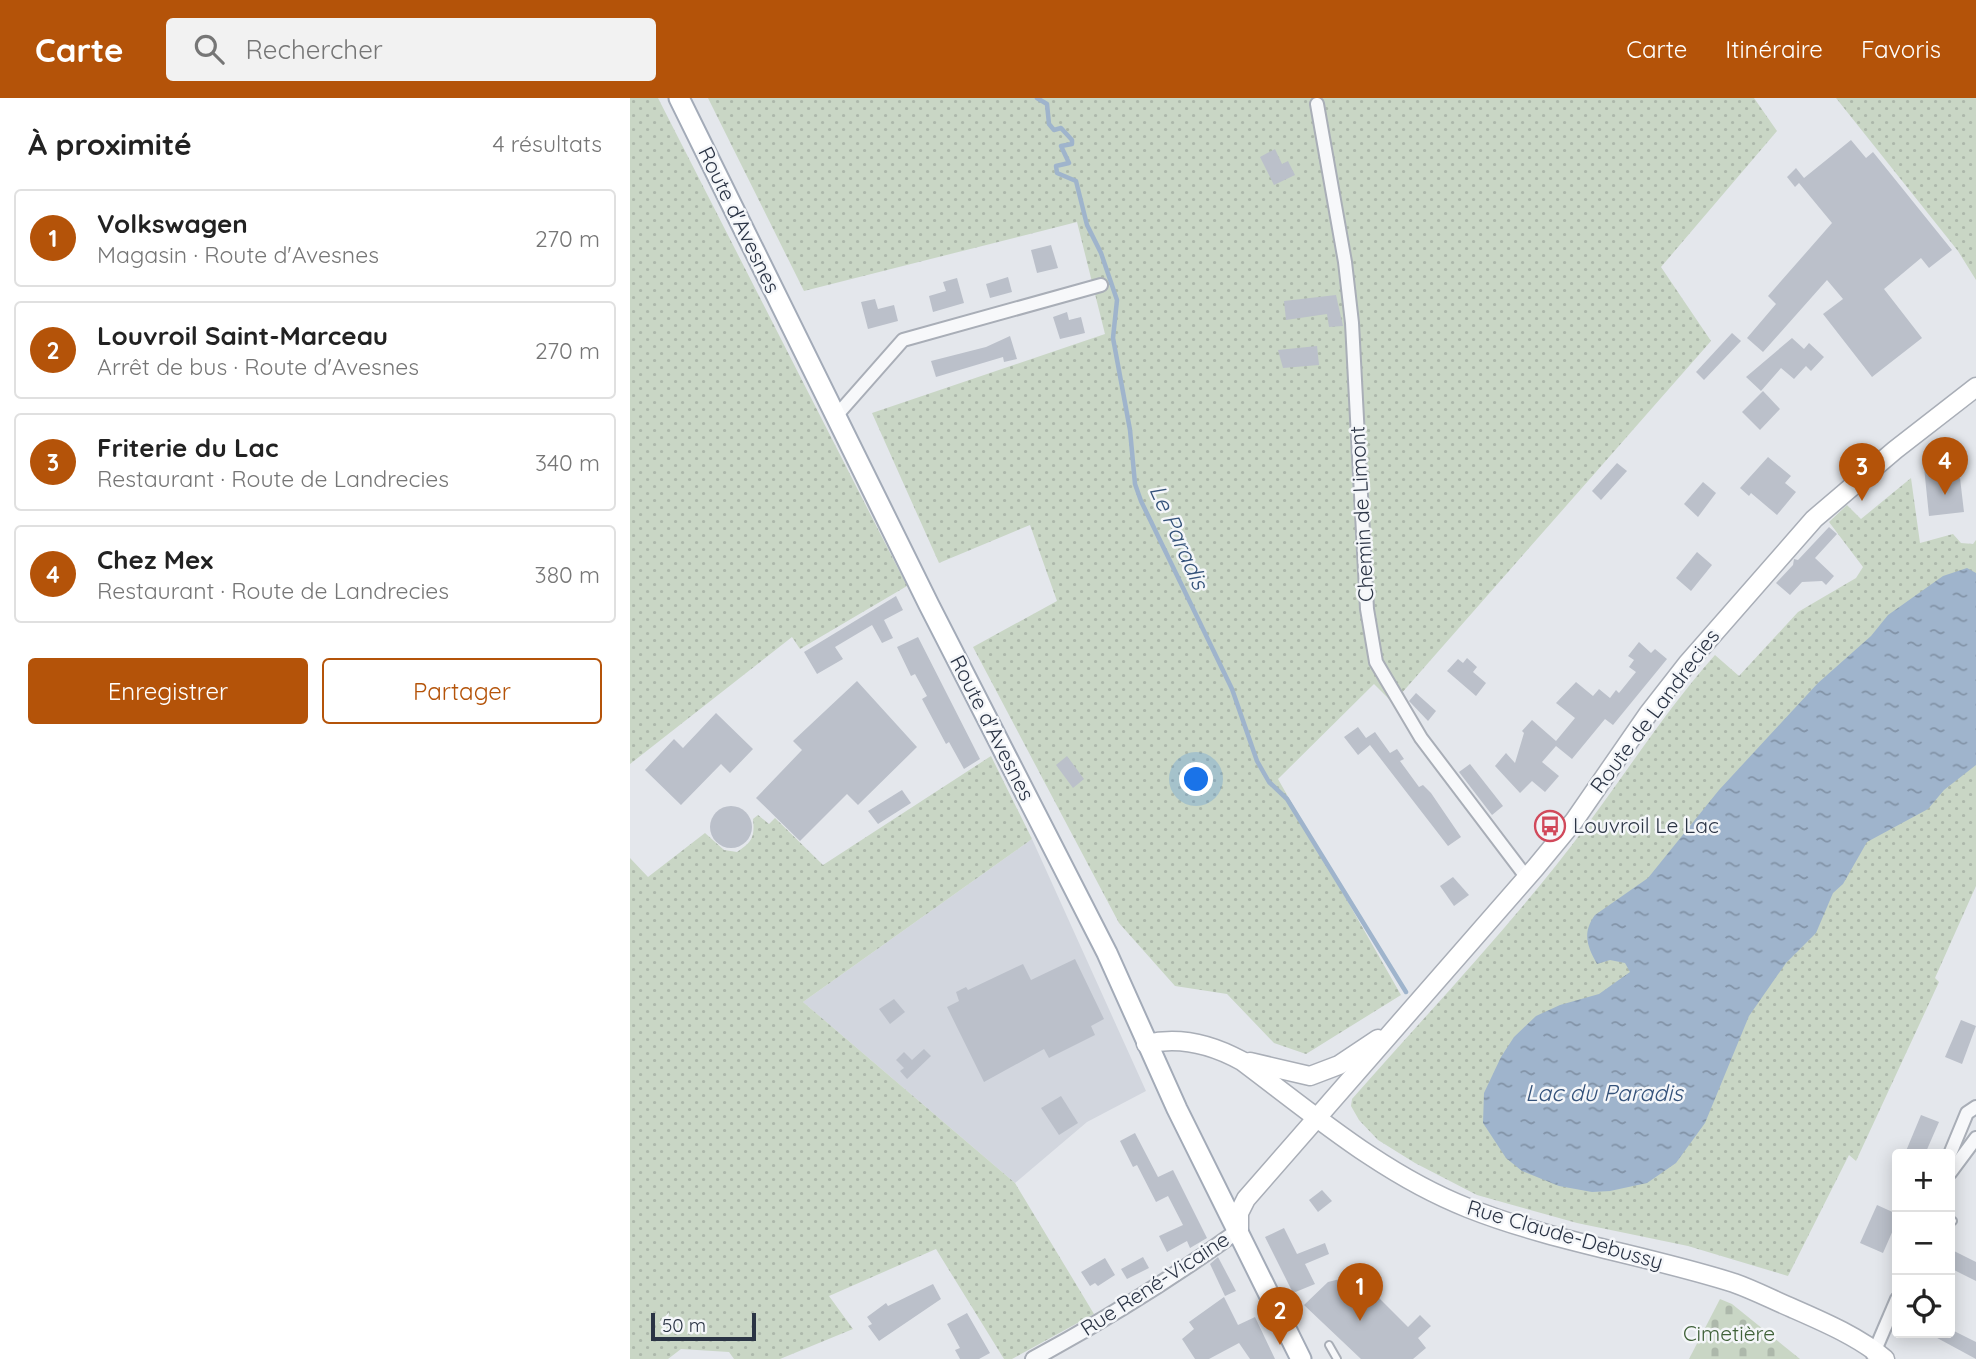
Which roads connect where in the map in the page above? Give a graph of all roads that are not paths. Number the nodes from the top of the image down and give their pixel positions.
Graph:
1 (679, 98) edge
2 (1317, 104) dead end
3 (1101, 285) dead end
4 (1976, 387) edge
5 (836, 416) junction
6 (1527, 878) junction
7 (1401, 1023) junction
8 (1146, 1044) junction
9 (1242, 1061) junction
10 (1976, 1107) edge
11 (1317, 1117) junction
12 (1962, 1125) junction
13 (1976, 1138) edge
14 (1952, 1149) edge
15 (1955, 1166) edge
16 (1239, 1230) junction
17 (1892, 1314) edge
18 (1329, 1345) dead end
19 (1877, 1357) edge
20 (1033, 1359) edge
21 (1301, 1359) edge
22 (1337, 1359) edge

1 - 5 main road, Route d'Avesnes
2 - 6 street, Chemin de Limont
3 - 5 street
4 - 6 main road, Route de Landrecies
5 - 8 main road, Route d'Avesnes
6 - 7 main road, Route de Landrecies
7 - 9 main road
7 - 11 main road, Route de Landrecies
8 - 9 main road, Rue Claude-Debussy
8 - 16 main road, Route d'Avesnes
9 - 11 main road, Rue Claude-Debussy
10 - 12 street
11 - 16 main road, Route de Landrecies
11 - 19 main road, Rue Claude-Debussy
12 - 13 street
12 - 14 street
13 - 15 street
16 - 20 street, Rue René-Vicaine
16 - 21 main road, Route d'Avesnes
17 - 19 street
18 - 22 lane

